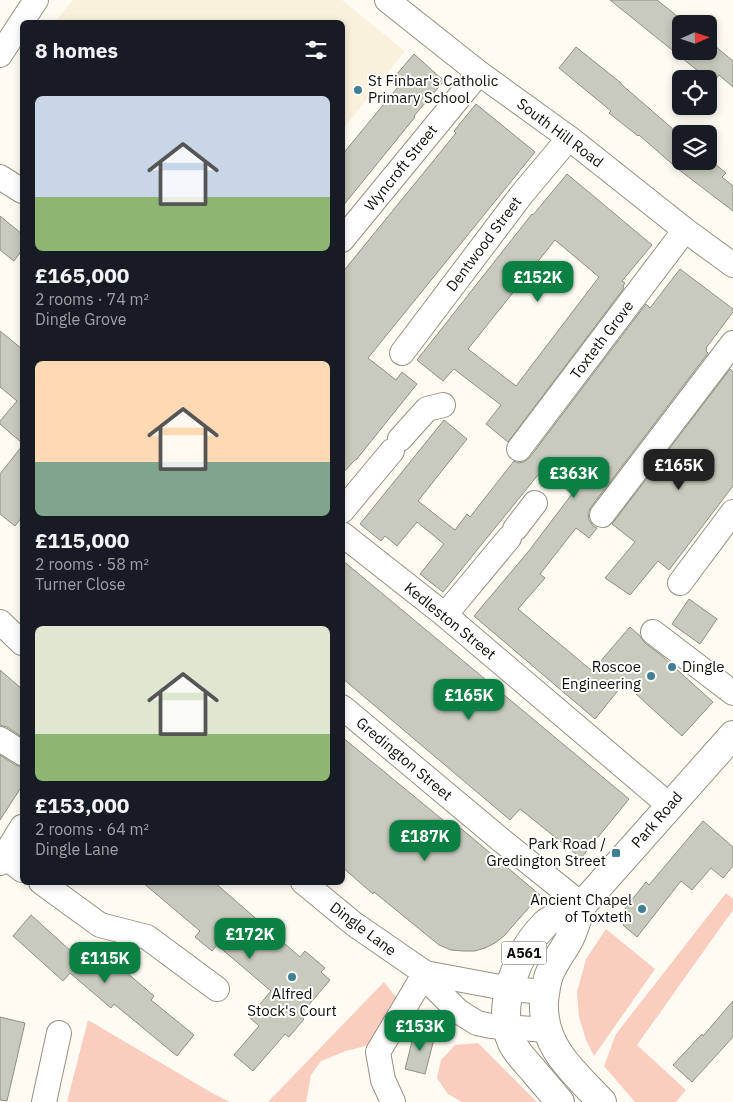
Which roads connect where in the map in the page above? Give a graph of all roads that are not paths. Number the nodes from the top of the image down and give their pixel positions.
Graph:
1 (36, 0) edge
2 (399, 4) edge
3 (22, 20) edge
4 (20, 23) edge
5 (2, 48) edge
6 (479, 74) junction
7 (569, 138) junction
8 (0, 177) edge
9 (20, 190) edge
10 (686, 230) junction
11 (345, 236) edge
12 (730, 257) edge
13 (733, 343) edge
14 (402, 353) dead end
15 (435, 407) dead end
16 (519, 449) dead end
17 (535, 503) dead end
18 (345, 507) edge
19 (733, 512) edge
20 (602, 514) dead end
21 (345, 536) edge
22 (680, 584) dead end
23 (445, 615) junction
24 (0, 622) edge
25 (653, 632) dead end
26 (20, 641) edge
27 (733, 694) edge
28 (345, 710) edge
29 (733, 735) edge
30 (0, 739) edge
31 (20, 752) edge
32 (670, 806) junction
33 (20, 833) edge
34 (9, 863) edge
35 (45, 885) edge
36 (307, 885) edge
37 (582, 905) junction
38 (425, 973) junction
39 (217, 989) dead end
40 (510, 989) junction
41 (545, 992) junction
42 (507, 1028) junction
43 (547, 1030) junction
44 (59, 1033) dead end
45 (44, 1102) edge
46 (392, 1102) edge
47 (560, 1102) edge
48 (602, 1102) edge

1 - 3 street
2 - 6 street, South Hill Road
4 - 5 street
6 - 7 street, South Hill Road
6 - 11 street, Wyncroft Street
7 - 10 street, South Hill Road
7 - 14 street, Dentwood Street
8 - 9 street
10 - 12 street, South Hill Road
10 - 16 street, Toxteth Grove
13 - 20 street
15 - 18 street
17 - 23 street
19 - 22 street
21 - 23 street, Kedleston Street
23 - 32 street, Kedleston Street
24 - 26 street
25 - 27 street
28 - 37 street, Gredington Street
29 - 32 highway, Park Road / A561
30 - 31 street
32 - 37 highway, Park Road / A561
33 - 34 street
35 - 39 street
36 - 38 street, Dingle Lane
37 - 40 highway, Park Road / A561
37 - 41 highway, Park Road / A561
38 - 40 street, Dingle Lane
38 - 42 street, Dingle Lane
38 - 46 street
40 - 41 street, Dingle Lane
40 - 42 highway, Park Road / A561
41 - 43 highway, Park Road / A561
42 - 43 street, Dingle Lane
42 - 47 highway, A561
43 - 48 highway, A561
44 - 45 street

